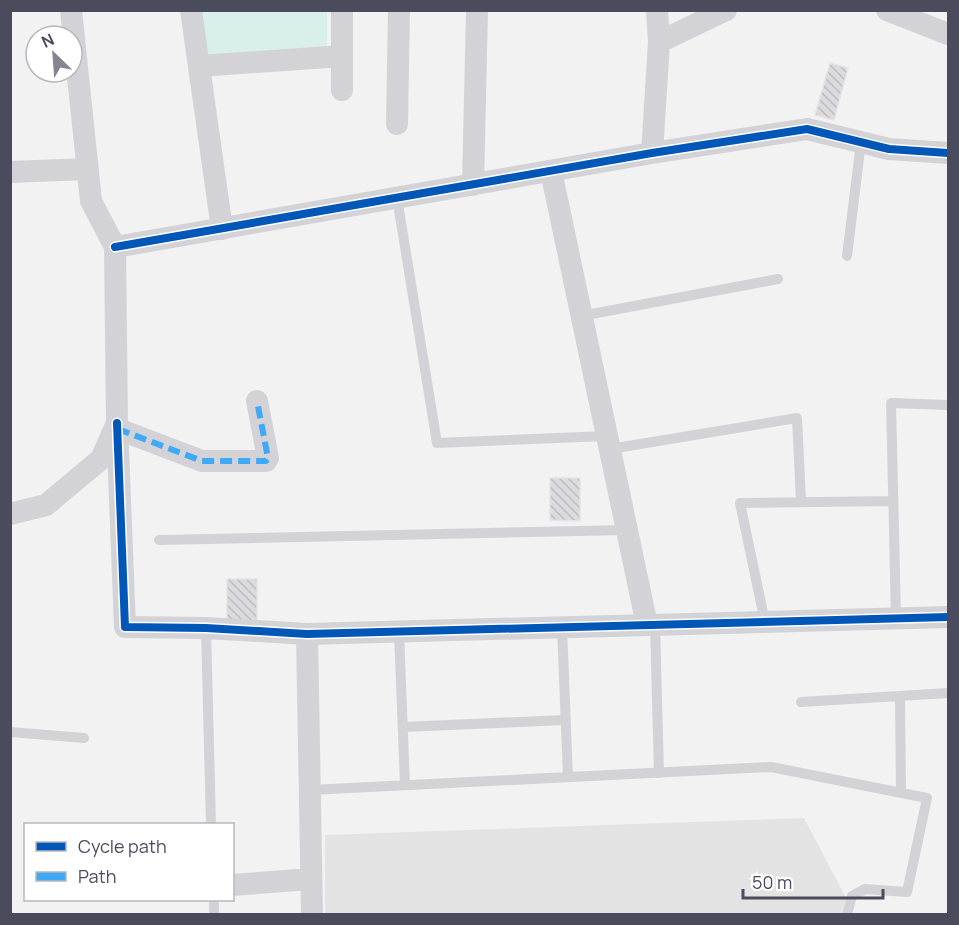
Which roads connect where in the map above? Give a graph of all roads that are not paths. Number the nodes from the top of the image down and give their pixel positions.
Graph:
1 (71, 10) edge
2 (191, 10) edge
3 (342, 10) edge
4 (399, 10) edge
5 (477, 10) edge
6 (657, 10) edge
7 (726, 10) edge
8 (898, 13) edge
9 (948, 34) edge
10 (659, 42) junction
11 (342, 56) junction
12 (199, 66) junction
13 (342, 90) dead end
14 (397, 124) dead end
15 (861, 142) junction
16 (652, 153) junction
17 (948, 153) edge
18 (88, 169) junction
19 (551, 171) junction
20 (10, 172) edge
21 (473, 185) junction
22 (397, 198) junction
23 (222, 229) junction
24 (115, 247) junction
25 (847, 256) dead end
26 (778, 279) dead end
27 (582, 315) junction
28 (257, 401) dead end
29 (948, 405) edge
30 (118, 426) junction
31 (608, 442) junction
32 (892, 501) junction
33 (801, 502) junction
34 (10, 513) edge
35 (627, 530) junction
36 (159, 540) dead end
37 (948, 617) edge
38 (896, 618) junction
39 (765, 622) junction
40 (651, 625) junction
41 (562, 627) junction
42 (206, 628) junction
43 (399, 632) junction
44 (307, 634) junction
45 (948, 693) edge
46 (900, 696) junction
47 (801, 702) dead end
48 (566, 720) junction
49 (403, 727) junction
50 (10, 732) edge
51 (84, 738) dead end
52 (660, 772) junction
53 (568, 777) junction
54 (405, 785) junction
55 (310, 790) junction
56 (901, 793) junction
57 (212, 823) edge
58 (311, 879) junction
59 (234, 885) edge
60 (312, 915) edge
61 (847, 915) edge

1 - 18 street
2 - 12 street
3 - 11 street
4 - 14 street
5 - 21 street
6 - 10 street
7 - 10 street
8 - 9 street
10 - 16 street
11 - 12 street
11 - 13 street
12 - 23 street
15 - 16 street
15 - 17 street
15 - 25 lane
16 - 19 street
18 - 20 street
18 - 24 street
19 - 21 street
19 - 27 street
21 - 22 street
22 - 23 street
22 - 31 lane
23 - 24 street
24 - 30 street
26 - 27 lane
27 - 31 street
28 - 30 street
29 - 32 lane
30 - 34 street
30 - 42 street
31 - 33 lane
31 - 35 street
32 - 33 lane
32 - 38 lane
33 - 39 lane
35 - 36 lane
35 - 40 street
37 - 38 street
38 - 39 street
39 - 40 street
40 - 41 street
40 - 52 lane
41 - 43 street
41 - 48 lane
42 - 44 street
42 - 57 lane
43 - 44 street
43 - 49 lane
44 - 55 street
45 - 46 lane
46 - 47 lane
46 - 56 lane
48 - 49 lane
48 - 53 lane
49 - 54 lane
50 - 51 lane
52 - 53 lane
52 - 56 lane
53 - 54 lane
54 - 55 lane
55 - 58 street
56 - 61 lane
58 - 59 street
58 - 60 street

